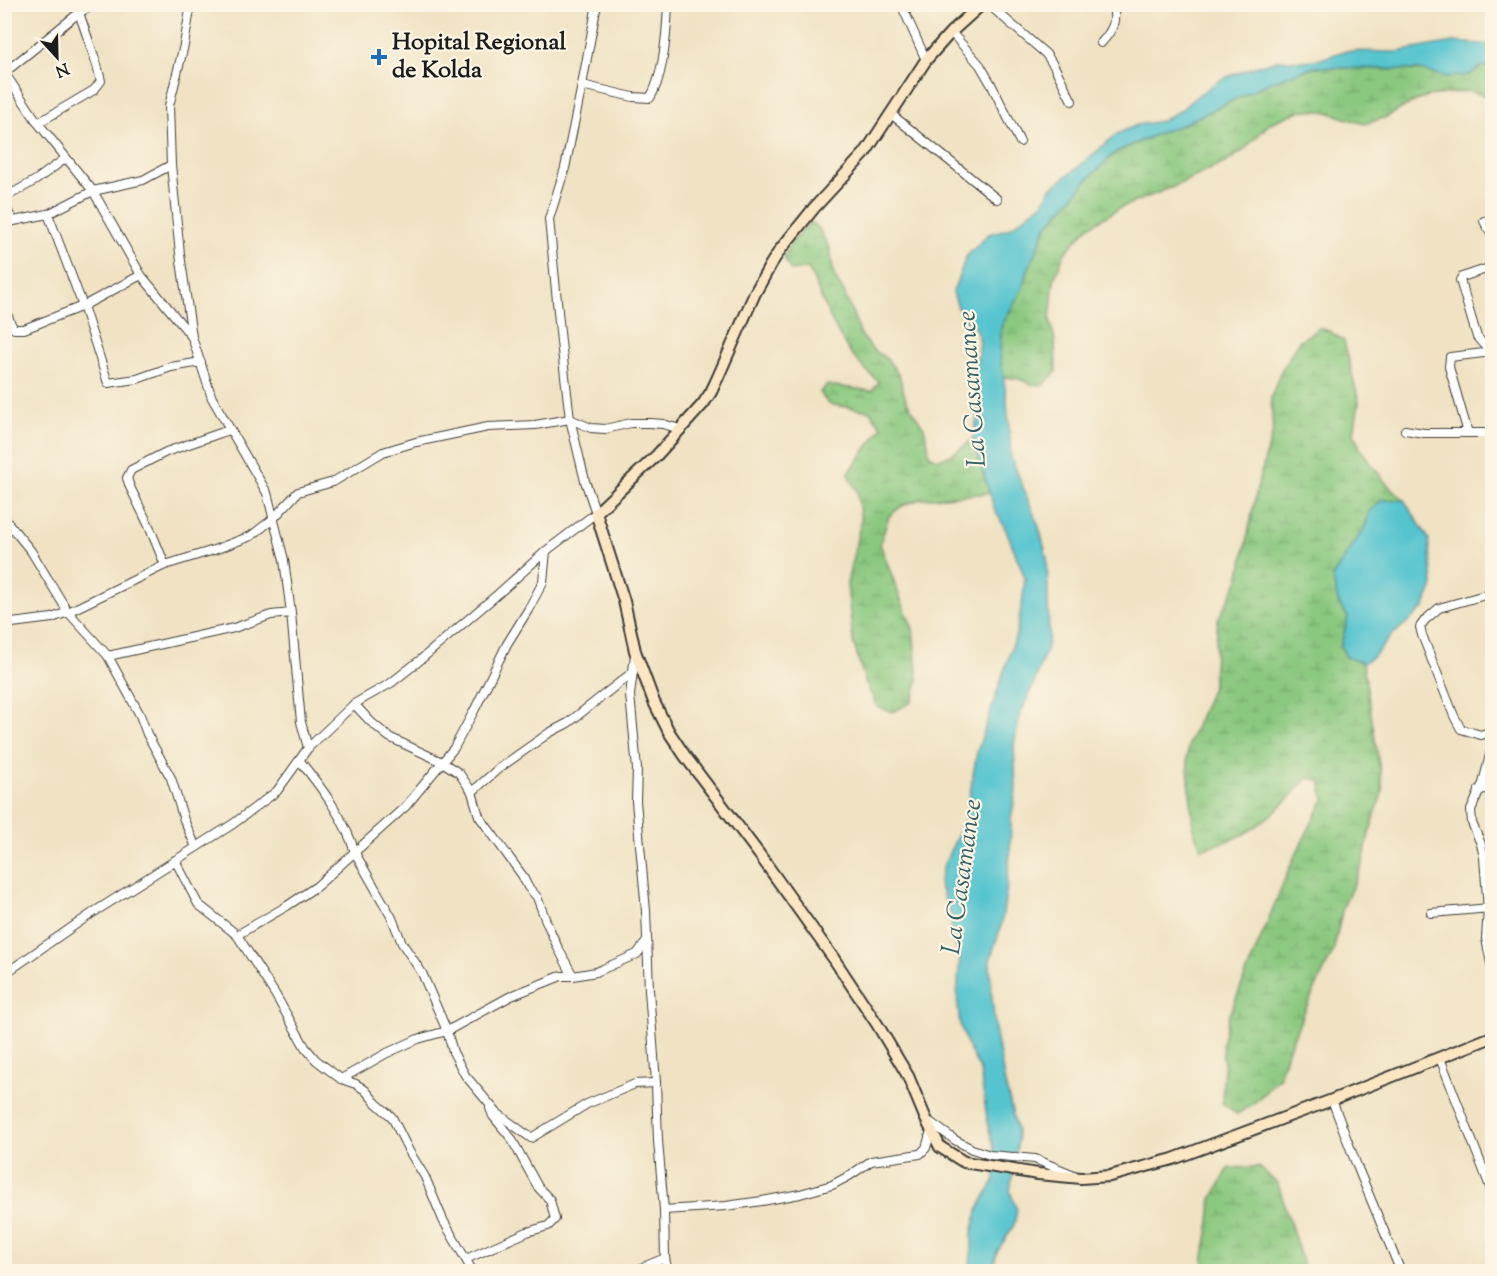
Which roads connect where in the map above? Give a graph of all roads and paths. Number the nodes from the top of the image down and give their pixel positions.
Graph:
1 (96, 4) edge
2 (191, 4) edge
3 (597, 4) edge
4 (668, 4) edge
5 (901, 4) edge
6 (982, 4) edge
7 (988, 4) edge
8 (1112, 4) edge
9 (78, 8) edge
10 (951, 32) junction
11 (1101, 43) dead end
12 (926, 60) junction
13 (5, 73) edge
14 (582, 85) junction
15 (1072, 101) dead end
16 (891, 114) junction
17 (38, 123) junction
18 (1020, 142) dead end
19 (66, 158) junction
20 (171, 165) junction
21 (93, 191) junction
22 (4, 198) edge
23 (997, 199) dead end
24 (4, 204) edge
25 (48, 214) junction
26 (1484, 221) dead end
27 (9, 222) edge
28 (1492, 236) edge
29 (1492, 267) edge
30 (141, 275) junction
31 (4, 306) edge
32 (83, 306) junction
33 (192, 337) junction
34 (1477, 337) junction
35 (1492, 352) edge
36 (1474, 354) junction
37 (201, 362) junction
38 (570, 418) junction
39 (680, 429) junction
40 (229, 430) junction
41 (1405, 430) dead end
42 (1468, 433) junction
43 (1492, 433) edge
44 (596, 513) junction
45 (4, 518) edge
46 (273, 519) junction
47 (9, 527) edge
48 (546, 551) junction
49 (165, 565) junction
50 (1492, 593) edge
51 (68, 612) junction
52 (291, 613) junction
53 (4, 624) edge
54 (635, 651) junction
55 (108, 656) junction
56 (633, 672) junction
57 (354, 704) junction
58 (1492, 731) edge
59 (1492, 747) edge
60 (308, 748) junction
61 (300, 761) junction
62 (442, 762) junction
63 (1492, 788) edge
64 (1479, 790) junction
65 (472, 792) junction
66 (196, 847) junction
67 (355, 853) junction
68 (175, 860) junction
69 (1490, 908) edge
70 (1431, 914) dead end
71 (237, 935) junction
72 (647, 941) junction
73 (1492, 968) edge
74 (4, 972) edge
75 (573, 976) junction
76 (447, 1031) junction
77 (1492, 1037) edge
78 (1440, 1058) junction
79 (341, 1079) junction
80 (656, 1083) junction
81 (1332, 1100) junction
82 (489, 1104) junction
83 (929, 1124) junction
84 (1081, 1178) junction
85 (1492, 1192) edge
86 (664, 1210) junction
87 (665, 1258) junction
88 (466, 1259) junction
89 (473, 1272) edge
90 (631, 1272) edge
91 (668, 1272) edge
92 (1401, 1272) edge

1 - 9 street
2 - 20 street
3 - 14 street
4 - 14 street
5 - 12 street
6 - 10 street
7 - 15 street
8 - 11 street
9 - 13 street
9 - 17 street
10 - 12 street
10 - 18 street
12 - 16 street
13 - 17 street
14 - 38 street
16 - 23 street
16 - 39 street
17 - 19 street
19 - 21 street
19 - 22 street
20 - 21 street
20 - 33 street
21 - 25 street
21 - 30 street
24 - 27 street
25 - 27 street
25 - 32 street
26 - 28 street
29 - 34 street
30 - 32 street
30 - 33 street
31 - 32 street
32 - 37 street
33 - 37 street
34 - 35 street
34 - 36 street
35 - 36 street
36 - 42 street
37 - 40 street
38 - 39 street
38 - 44 street
38 - 46 street
39 - 44 street
40 - 46 street
40 - 49 street
41 - 42 street
42 - 43 street
44 - 48 street
44 - 54 street
45 - 47 street
46 - 49 street
46 - 52 street
47 - 51 street
48 - 57 street
48 - 62 street
49 - 51 street
50 - 58 street
51 - 53 street
51 - 55 street
52 - 55 street
52 - 60 street
54 - 56 street
54 - 83 street
55 - 66 street
56 - 65 street
56 - 72 street
57 - 60 street
57 - 62 street
59 - 64 street
60 - 61 street
61 - 66 street
61 - 67 street
62 - 65 street
62 - 67 street
63 - 64 street
64 - 69 street
65 - 75 street
66 - 68 street
67 - 71 street
67 - 76 street
68 - 71 street
68 - 74 street
69 - 70 street
69 - 73 street
71 - 79 street
72 - 75 street
72 - 80 street
75 - 76 street
76 - 79 street
76 - 82 street
77 - 78 street
78 - 81 street
78 - 85 street
79 - 88 street
80 - 82 street
80 - 86 street
81 - 84 street
81 - 92 street
82 - 88 street
83 - 84 street
83 - 84 street
83 - 86 street
86 - 87 street
87 - 90 street
87 - 91 street
88 - 89 street

